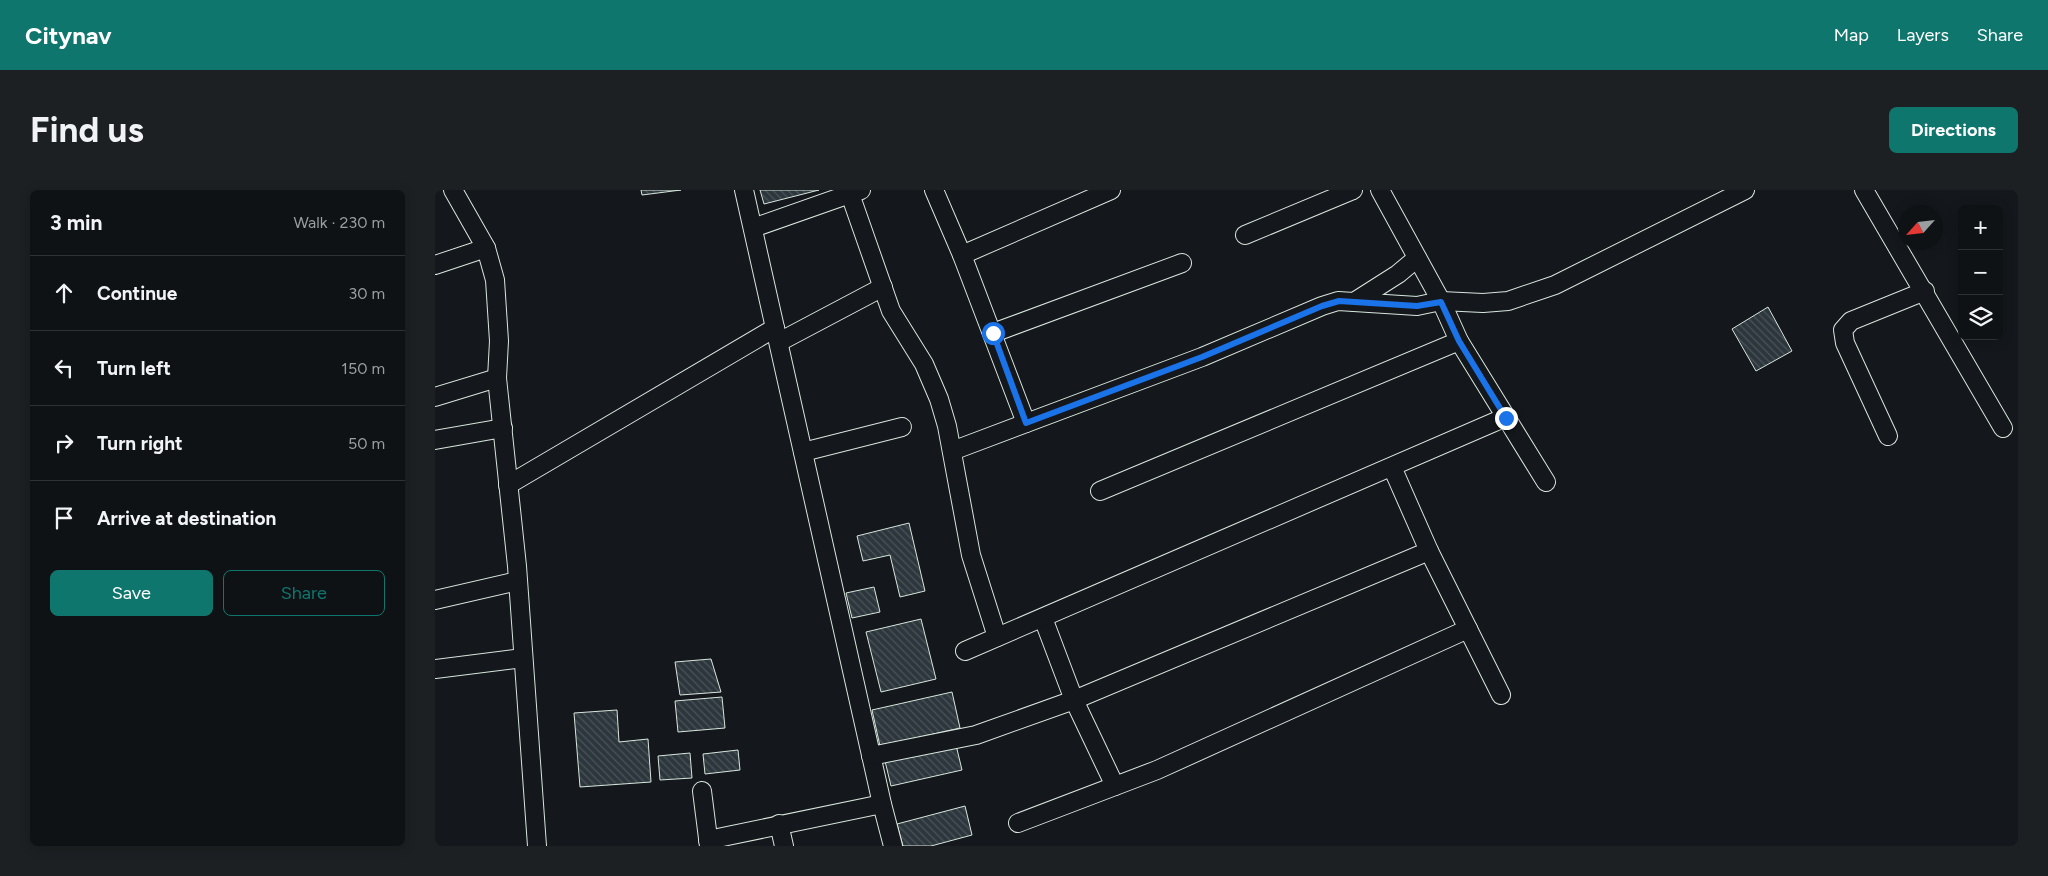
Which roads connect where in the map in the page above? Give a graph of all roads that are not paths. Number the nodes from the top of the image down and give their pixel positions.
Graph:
1 (453, 190) edge
2 (744, 190) edge
3 (934, 190) edge
4 (1111, 190) edge
5 (1353, 190) edge
6 (1380, 190) edge
7 (1864, 190) edge
8 (1739, 191) edge
9 (856, 192) edge
10 (753, 228) junction
11 (1245, 235) dead end
12 (486, 248) junction
13 (962, 254) junction
14 (1417, 258) junction
15 (1183, 263) dead end
16 (435, 265) edge
17 (883, 287) junction
18 (1925, 291) junction
19 (1354, 302) junction
20 (1441, 302) junction
21 (993, 333) junction
22 (777, 335) junction
23 (1459, 341) junction
24 (497, 378) junction
25 (435, 397) edge
26 (1506, 418) junction
27 (1026, 423) junction
28 (902, 427) dead end
29 (503, 428) junction
30 (2003, 428) dead end
31 (1888, 436) dead end
32 (435, 440) edge
33 (952, 451) junction
34 (803, 452) junction
35 (1391, 467) junction
36 (1546, 482) dead end
37 (509, 485) junction
38 (1100, 491) dead end
39 (1429, 551) junction
40 (518, 581) junction
41 (435, 600) edge
42 (1043, 618) junction
43 (1467, 629) junction
44 (997, 637) junction
45 (965, 651) dead end
46 (523, 658) junction
47 (435, 669) edge
48 (1501, 695) dead end
49 (1074, 700) junction
50 (871, 756) junction
51 (1115, 786) junction
52 (702, 792) dead end
53 (882, 804) junction
54 (1018, 823) dead end
55 (779, 824) junction
56 (709, 843) edge
57 (537, 846) edge
58 (784, 846) edge
59 (893, 846) edge

1 - 12 street
2 - 10 street
3 - 13 street
4 - 13 street
5 - 11 street
6 - 14 street
7 - 18 street
8 - 20 street
9 - 10 street
9 - 17 street
10 - 22 street
12 - 16 street
12 - 24 street
13 - 21 street
14 - 19 street
14 - 20 street
15 - 21 street
17 - 22 street
17 - 33 street
18 - 30 street
18 - 31 street
19 - 20 street
19 - 27 street
20 - 23 street
21 - 27 street
22 - 34 street
22 - 37 street
23 - 26 street
23 - 38 street
24 - 25 street
24 - 29 street
26 - 35 street
26 - 36 street
27 - 33 street
28 - 34 street
29 - 32 street
29 - 37 street
33 - 44 street
34 - 50 street
35 - 39 street
35 - 42 street
37 - 40 street
39 - 43 street
39 - 49 street
40 - 41 street
40 - 46 street
42 - 44 street
42 - 49 street
43 - 48 street
43 - 51 street
44 - 45 street
46 - 47 street
46 - 57 street
49 - 50 street
49 - 51 street
50 - 53 street
51 - 54 street
52 - 56 street
53 - 55 street
53 - 59 street
55 - 56 street
55 - 58 street

